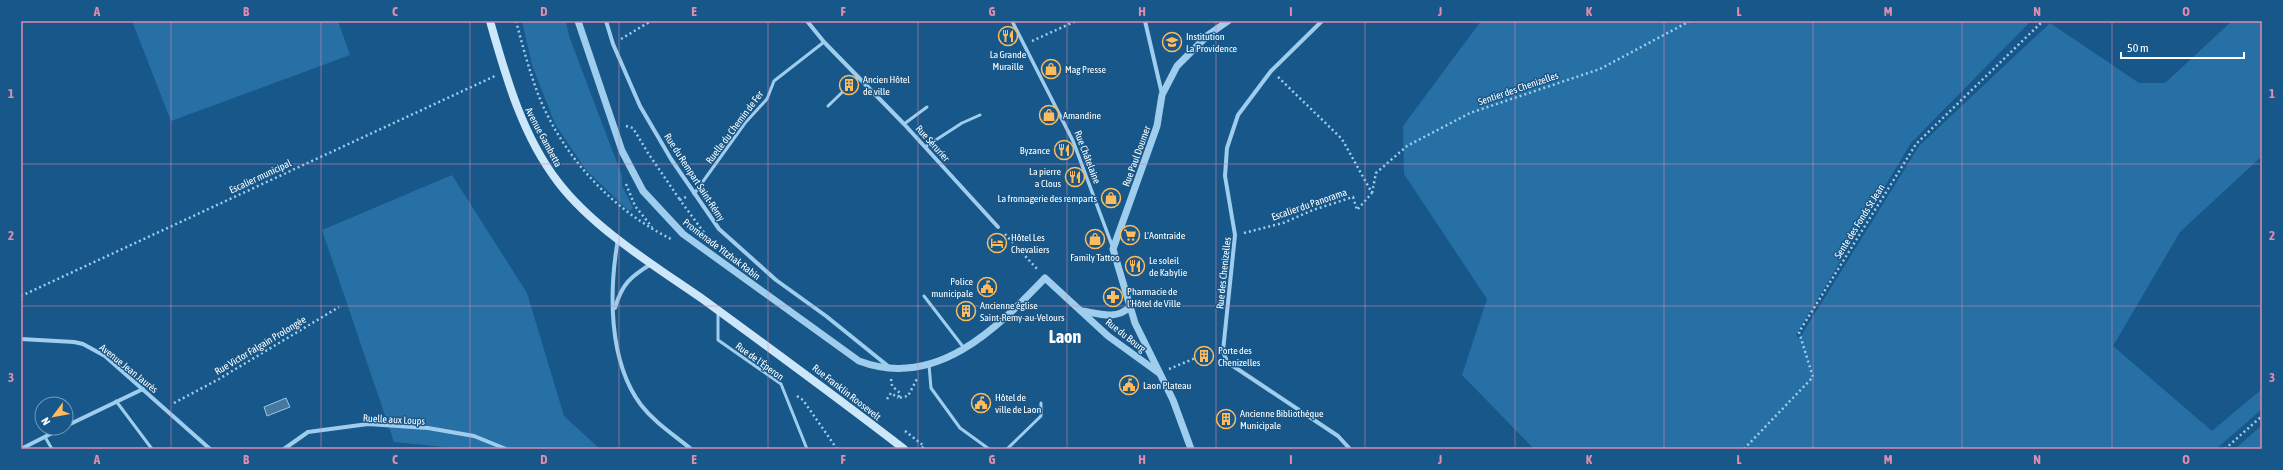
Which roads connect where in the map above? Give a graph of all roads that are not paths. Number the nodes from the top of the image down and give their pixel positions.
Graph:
1 (490, 21) edge
2 (578, 21) edge
3 (606, 21) edge
4 (807, 21) edge
5 (1012, 21) edge
6 (1145, 21) edge
7 (1228, 21) edge
8 (1322, 21) edge
9 (824, 42) junction
10 (858, 77) junction
11 (1162, 95) junction
12 (828, 106) dead end
13 (927, 107) dead end
14 (980, 115) dead end
15 (904, 124) junction
16 (925, 147) junction
17 (694, 194) junction
18 (998, 227) road end
19 (618, 238) junction
20 (1113, 249) junction
21 (652, 264) junction
22 (1045, 278) joint
23 (924, 296) dead end
24 (1130, 307) junction
25 (718, 310) junction
26 (1082, 311) junction
27 (614, 312) junction
28 (21, 338) edge
29 (966, 349) junction
30 (929, 364) junction
31 (890, 368) junction
32 (1159, 373) junction
33 (143, 389) junction
34 (116, 401) junction
35 (1041, 403) dead end
36 (74, 422) edge
37 (44, 437) joint
38 (21, 449) edge
39 (52, 449) edge
40 (152, 449) edge
41 (210, 449) edge
42 (284, 449) edge
43 (506, 449) edge
44 (692, 449) edge
45 (807, 449) edge
46 (904, 449) edge
47 (989, 449) edge
48 (1007, 449) edge
49 (1190, 449) edge
50 (1350, 449) edge

1 - 19 main road, Avenue Gambetta
2 - 31 street, Promenade Yitzhak Rabin
3 - 17 street, Rue du Rempart Saint-Rémy
4 - 9 street, Rue Sérurier
5 - 20 street, Rue Châtelaine
6 - 11 street
7 - 11 street, Rue Paul Doumer
8 - 50 street, Rue des Chenizelles
9 - 10 street, Rue Sérurier
9 - 17 lane, Ruelle du Chemin de Fer
10 - 12 lane
10 - 15 street, Rue Sérurier
11 - 20 street, Rue Paul Doumer
13 - 15 lane
14 - 16 lane
15 - 16 street, Rue Sérurier
16 - 18 street, Rue Sérurier
17 - 31 street, Rue du Rempart Saint-Rémy
19 - 21 main road, Avenue Gambetta
19 - 27 street
20 - 24 street, Rue Châtelaine
21 - 25 main road, Avenue Gambetta
21 - 27 street
22 - 26 street, Rue du Bourg
22 - 29 street, Promenade Yitzhak Rabin
23 - 29 lane
24 - 26 street
24 - 32 street, Rue du Bourg
25 - 45 lane, Rue de l'Éperon
25 - 46 main road, Rue Franklin Roosevelt
26 - 32 street, Rue du Bourg
27 - 44 street
28 - 33 street, Avenue Jean Jaurès
29 - 30 street, Promenade Yitzhak Rabin
30 - 31 street, Promenade Yitzhak Rabin
30 - 47 lane
32 - 49 street, Rue du Bourg
33 - 34 street
33 - 41 street, Avenue Jean Jaurès
34 - 36 street
34 - 40 lane
35 - 48 lane
37 - 38 street
37 - 39 lane
42 - 43 street, Ruelle aux Loups

